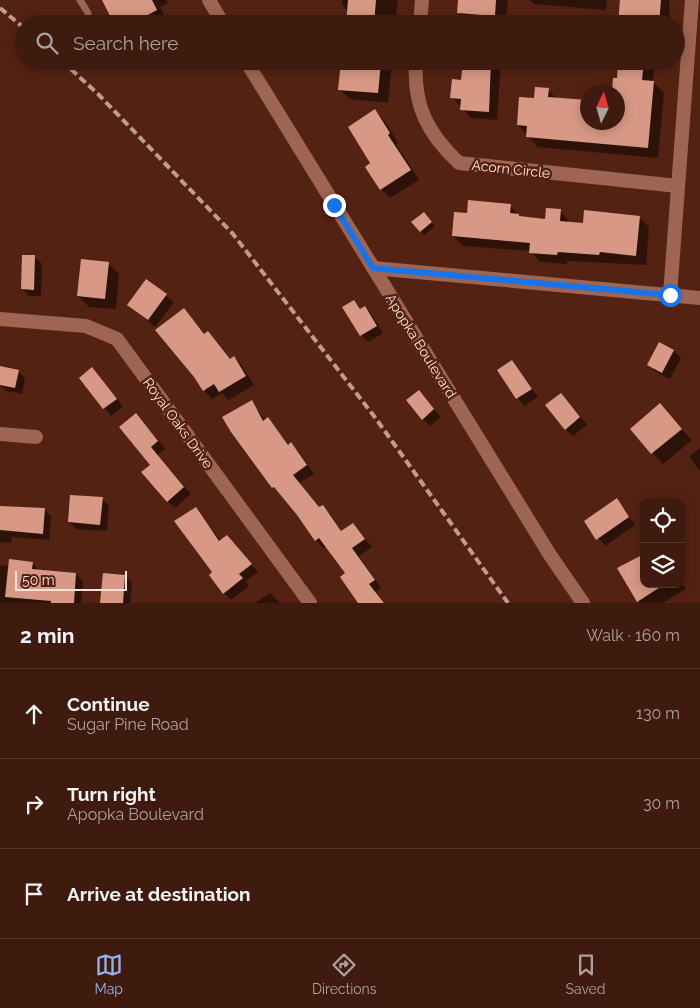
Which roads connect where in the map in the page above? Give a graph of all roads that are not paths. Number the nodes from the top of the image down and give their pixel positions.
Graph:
1 (80, 0) edge
2 (209, 0) edge
3 (422, 0) edge
4 (692, 0) edge
5 (88, 13) dead end
6 (218, 15) edge
7 (421, 15) edge
8 (252, 70) edge
9 (415, 70) edge
10 (678, 186) junction
11 (373, 268) junction
12 (670, 295) junction
13 (700, 298) edge
14 (0, 319) edge
15 (0, 434) edge
16 (36, 438) dead end
17 (310, 603) edge
18 (583, 603) edge

1 - 5 lane
2 - 6 street
3 - 7 street
4 - 10 street
8 - 11 street, Apopka Boulevard
9 - 10 street, Acorn Circle
10 - 12 street
11 - 12 street
11 - 18 street, Apopka Boulevard
12 - 13 street
14 - 17 street, Royal Oaks Drive
15 - 16 street

